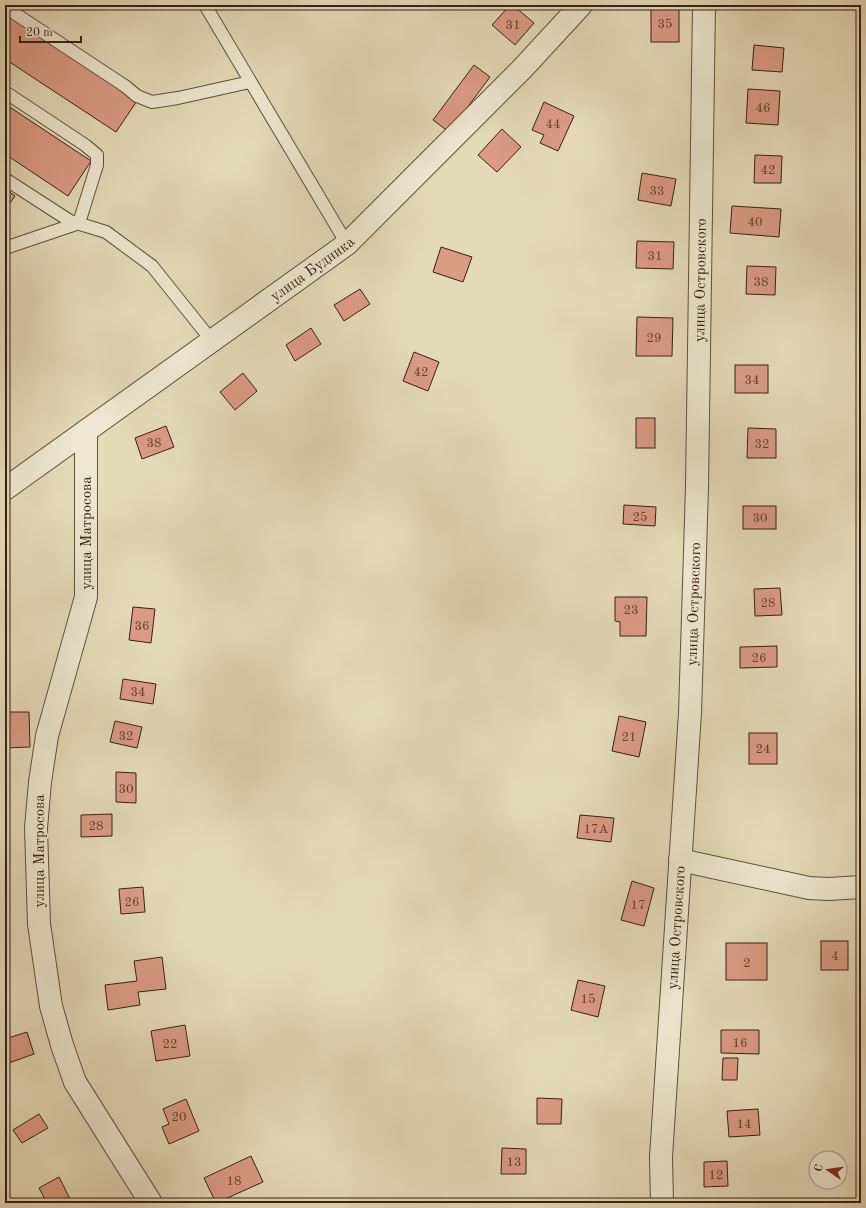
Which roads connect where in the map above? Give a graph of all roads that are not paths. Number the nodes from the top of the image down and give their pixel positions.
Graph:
1 (205, 5) edge
2 (581, 5) edge
3 (704, 5) edge
4 (5, 7) edge
5 (250, 82) junction
6 (5, 92) edge
7 (5, 179) edge
8 (79, 223) junction
9 (347, 244) junction
10 (5, 248) edge
11 (212, 341) junction
12 (86, 431) junction
13 (5, 489) edge
14 (680, 860) junction
15 (861, 887) edge
16 (151, 1203) edge
17 (662, 1203) edge

1 - 5 lane
2 - 9 street, улица Будника
3 - 14 street, улица Островского
4 - 5 lane
5 - 9 lane
6 - 8 lane
7 - 8 lane
8 - 10 lane
8 - 11 lane
9 - 11 street, улица Будника
11 - 12 street, улица Будника
12 - 13 street, улица Будника
12 - 16 street, улица Матросова
14 - 15 street
14 - 17 street, улица Островского

